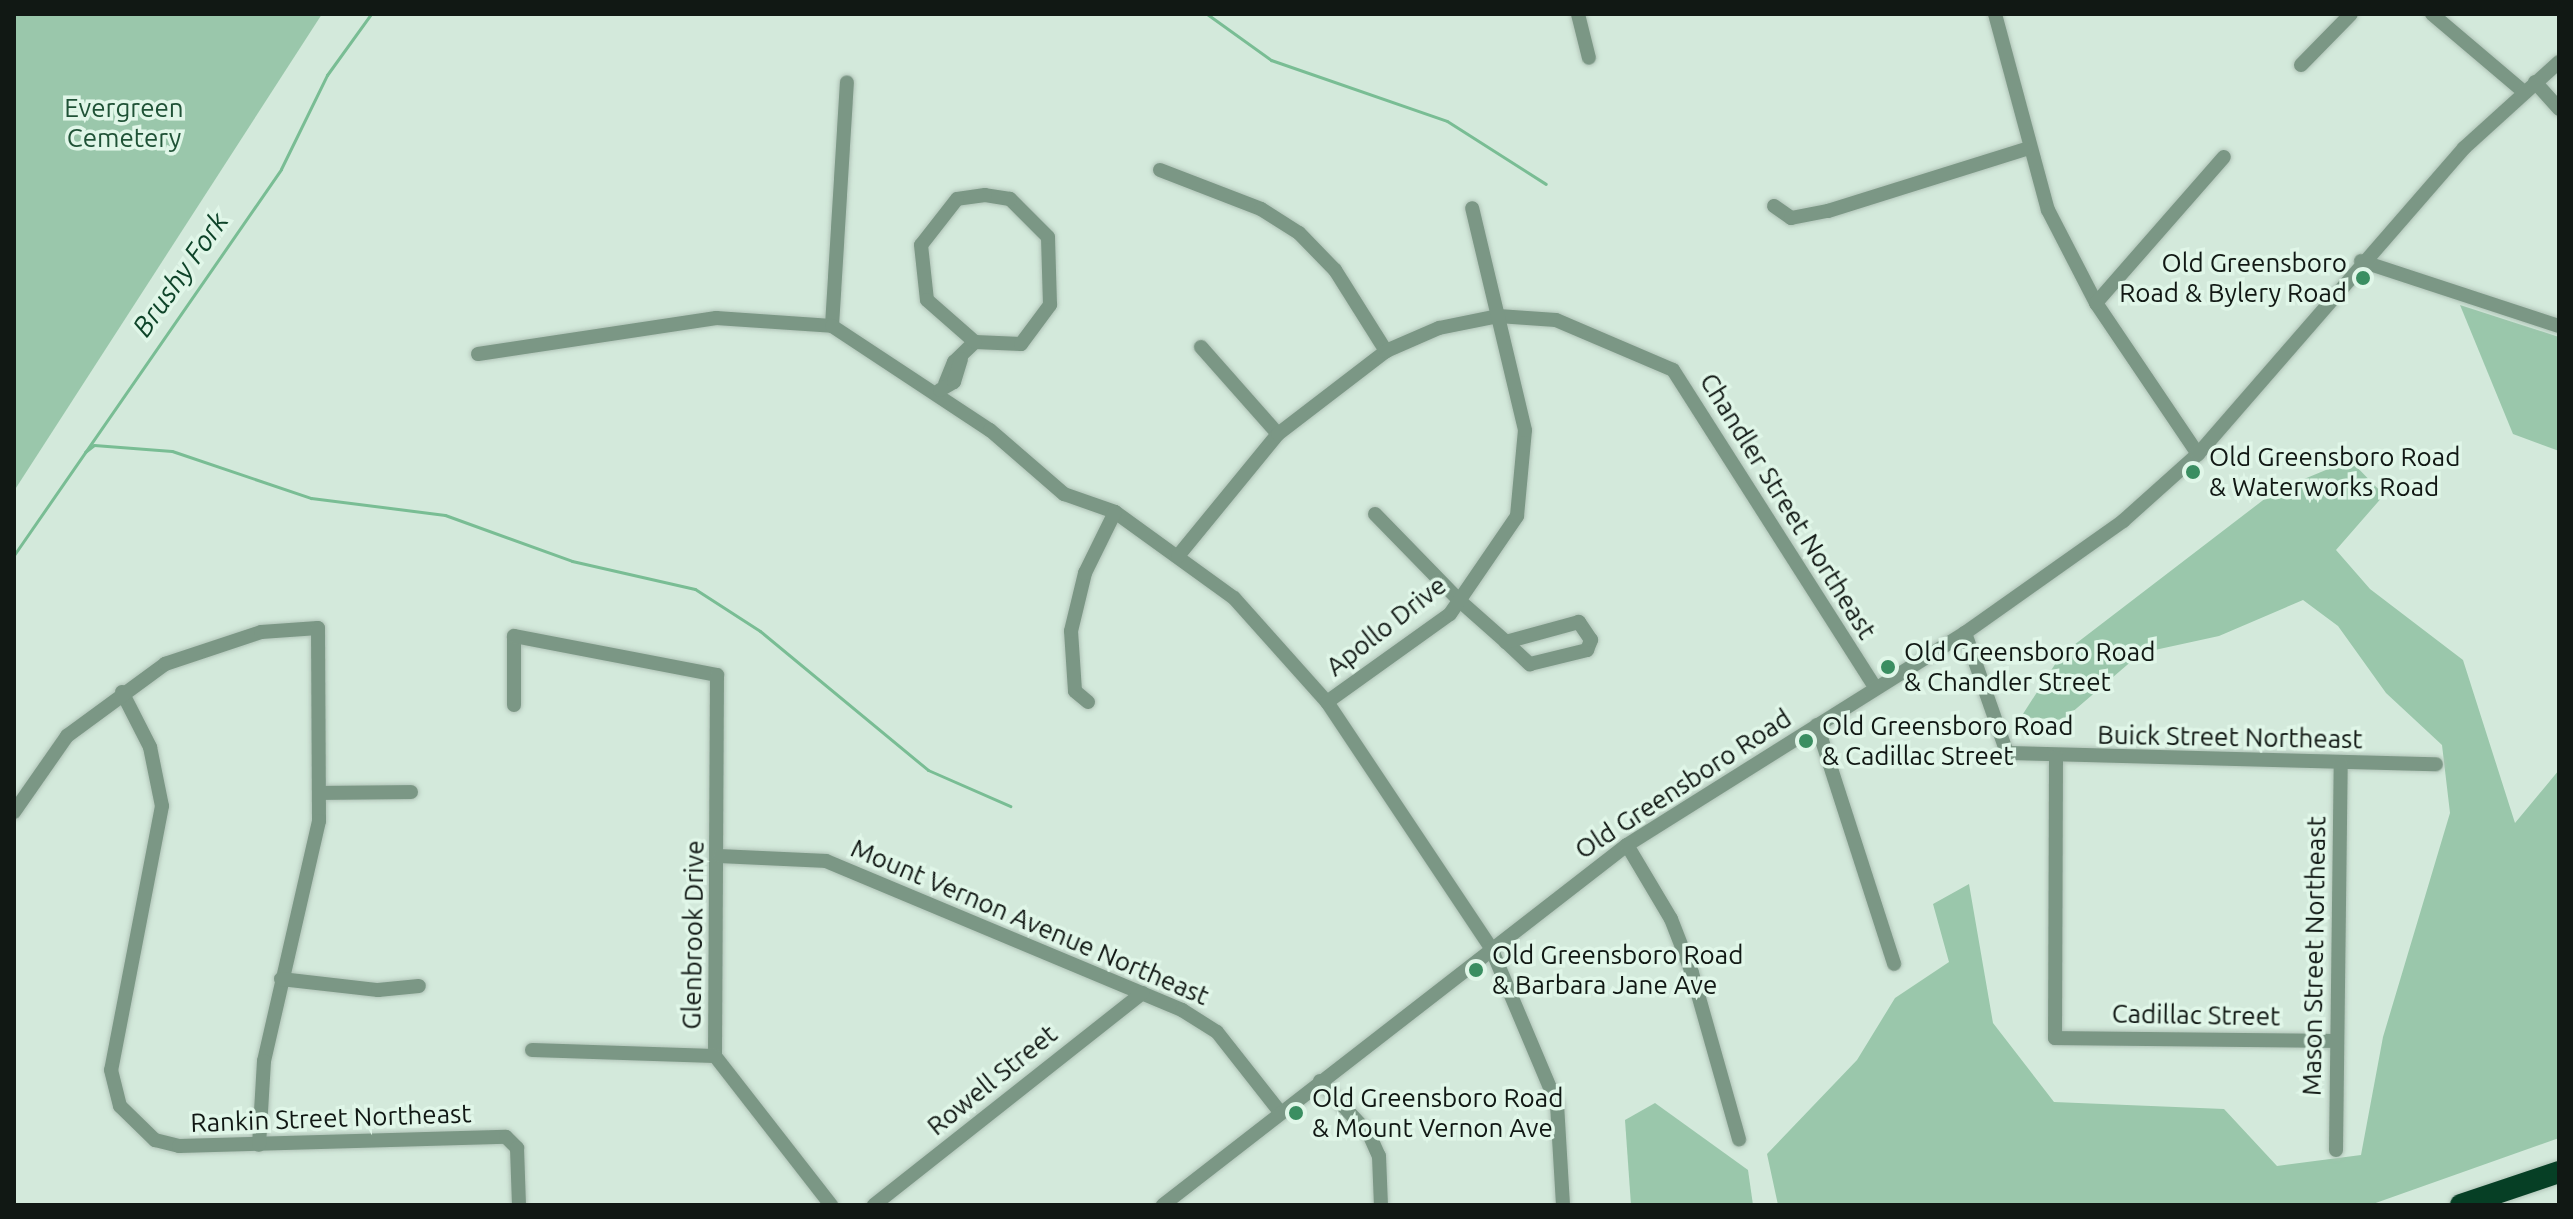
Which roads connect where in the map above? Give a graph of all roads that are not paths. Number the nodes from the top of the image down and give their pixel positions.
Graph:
1 (1578, 14) edge
2 (1995, 14) edge
3 (2351, 14) edge
4 (2432, 14) edge
5 (1589, 58) dead end
6 (2559, 62) edge
7 (2301, 65) dead end
8 (847, 82) dead end
9 (2530, 87) junction
10 (2559, 109) edge
11 (2026, 149) junction
12 (2224, 157) dead end
13 (1160, 170) dead end
14 (1774, 206) dead end
15 (1472, 208) dead end
16 (2361, 261) junction
17 (2096, 303) junction
18 (1498, 316) junction
19 (832, 326) junction
20 (2559, 326) edge
21 (975, 342) junction
22 (1201, 347) dead end
23 (1386, 351) junction
24 (478, 354) dead end
25 (941, 389) junction
26 (1278, 434) junction
27 (2198, 454) junction
28 (1115, 512) junction
29 (1375, 514) dead end
30 (1178, 556) junction
31 (1461, 602) junction
32 (1965, 633) junction
33 (1506, 642) junction
34 (1874, 686) junction
35 (122, 692) junction
36 (1088, 702) dead end
37 (1327, 702) junction
38 (514, 705) dead end
39 (1817, 725) junction
40 (2056, 757) junction
41 (2341, 763) junction
42 (2436, 764) dead end
43 (411, 792) dead end
44 (321, 793) junction
45 (14, 812) edge
46 (1627, 845) junction
47 (720, 856) junction
48 (1491, 948) junction
49 (1894, 964) dead end
50 (281, 979) junction
51 (419, 986) dead end
52 (1142, 993) junction
53 (2336, 1041) junction
54 (532, 1050) dead end
55 (715, 1056) junction
56 (1320, 1081) junction
57 (1280, 1112) junction
58 (1739, 1139) dead end
59 (259, 1145) junction
60 (2336, 1150) dead end
61 (2559, 1172) edge
62 (519, 1205) edge
63 (831, 1205) edge
64 (874, 1205) edge
65 (1163, 1205) edge
66 (1381, 1205) edge
67 (1563, 1205) edge
68 (2461, 1205) edge

1 - 5 street
2 - 11 street
3 - 7 street
4 - 9 street
6 - 9 street, Old Greensboro Road
8 - 19 street
9 - 10 street
9 - 16 street, Old Greensboro Road
11 - 14 street
11 - 17 street
12 - 17 street
13 - 23 street
15 - 18 street, Apollo Drive
16 - 20 street
16 - 27 street, Old Greensboro Road
17 - 27 street
18 - 23 street, Chandler Street Northeast
18 - 31 street, Apollo Drive
18 - 34 street, Chandler Street Northeast
19 - 24 street
19 - 25 street
21 - 21 street
21 - 25 street
22 - 26 street
23 - 26 street, Chandler Street Northeast
25 - 28 street
26 - 30 street, Chandler Street Northeast
27 - 32 street, Old Greensboro Road
28 - 30 street
28 - 36 street
29 - 31 street
30 - 37 street
31 - 33 street
31 - 37 street, Apollo Drive
32 - 34 street, Old Greensboro Road
32 - 40 street, Buick Street Northeast
33 - 33 street
34 - 39 street, Old Greensboro Road
35 - 44 street
35 - 45 street
35 - 59 street, Rankin Street Northeast
37 - 48 street
38 - 47 street, Glenbrook Drive
39 - 46 street, Old Greensboro Road
39 - 49 street
40 - 41 street, Buick Street Northeast
40 - 53 street, Cadillac Street
41 - 42 street, Buick Street Northeast
41 - 53 street, Mason Street Northeast
43 - 44 street
44 - 50 street
46 - 48 street, Old Greensboro Road
46 - 58 street
47 - 52 street, Mount Vernon Avenue Northeast
47 - 55 street, Glenbrook Drive
48 - 56 street, Old Greensboro Road
48 - 67 street
50 - 51 street
50 - 59 street
52 - 57 street, Mount Vernon Avenue Northeast
52 - 64 street, Rowell Street
53 - 60 street, Mason Street Northeast
54 - 55 street
55 - 63 street, Glenbrook Drive
56 - 57 street, Old Greensboro Road
56 - 66 street
57 - 65 street, Old Greensboro Road
59 - 62 street, Rankin Street Northeast
61 - 68 highway

